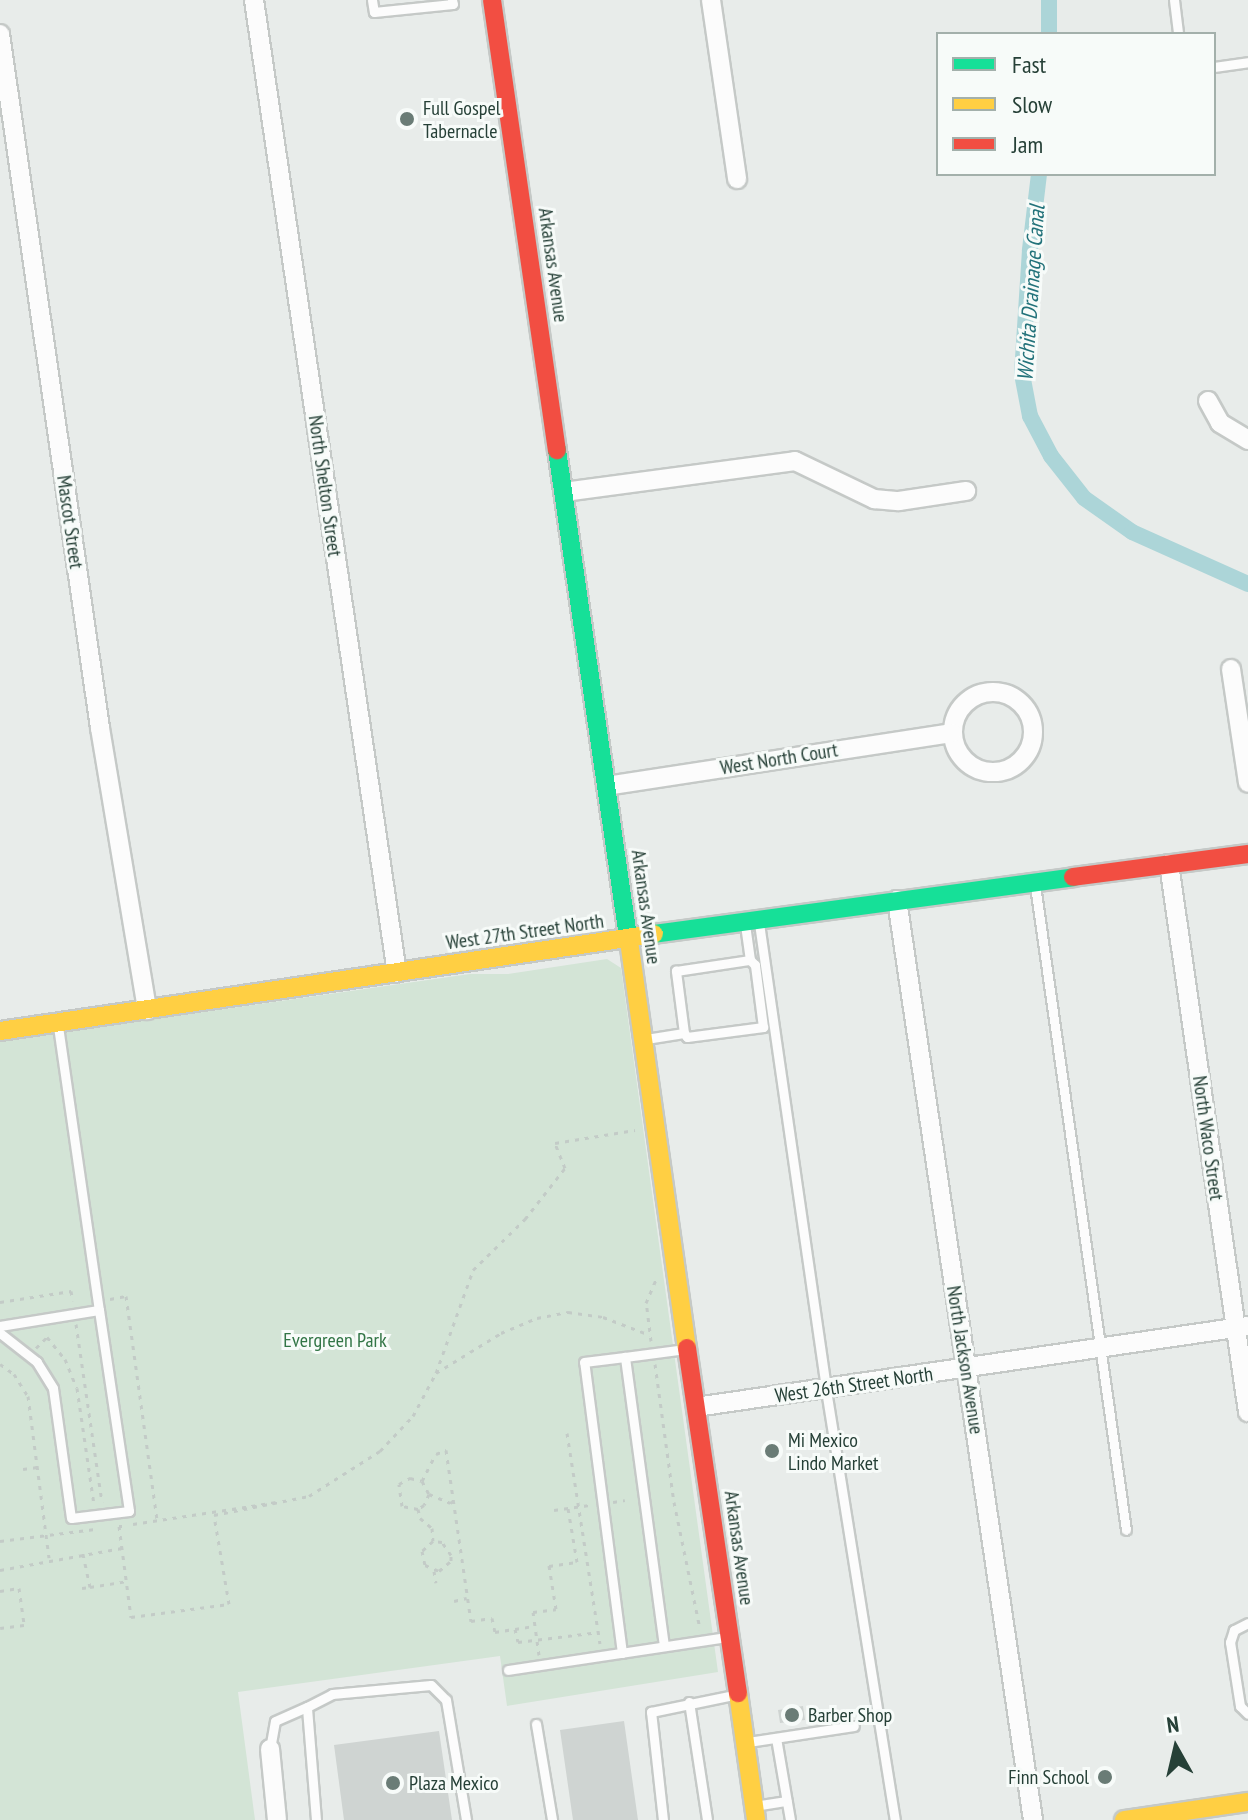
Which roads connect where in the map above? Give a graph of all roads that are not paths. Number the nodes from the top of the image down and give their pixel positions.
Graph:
1 (254, 0) edge
2 (372, 0) edge
3 (452, 0) edge
4 (492, 0) edge
5 (711, 0) edge
6 (1174, 0) edge
7 (1178, 32) edge
8 (0, 34) edge
9 (1248, 62) edge
10 (1216, 67) edge
11 (737, 179) dead end
12 (1208, 401) dead end
13 (1248, 440) edge
14 (966, 491) dead end
15 (564, 492) junction
16 (1231, 669) dead end
17 (952, 733) junction
18 (1248, 783) edge
19 (606, 786) junction
20 (1248, 854) edge
21 (1169, 864) junction
22 (1034, 882) junction
23 (897, 900) junction
24 (752, 920) junction
25 (628, 939) junction
26 (750, 960) junction
27 (397, 973) junction
28 (147, 1010) junction
29 (57, 1023) junction
30 (0, 1031) edge
31 (684, 1033) junction
32 (643, 1040) junction
33 (99, 1310) junction
34 (0, 1326) edge
35 (1242, 1327) edge
36 (0, 1333) edge
37 (1100, 1348) junction
38 (688, 1349) junction
39 (625, 1357) junction
40 (966, 1368) junction
41 (826, 1390) junction
42 (696, 1407) junction
43 (1248, 1412) edge
44 (1126, 1530) dead end
45 (1248, 1623) edge
46 (729, 1636) junction
47 (664, 1646) junction
48 (622, 1653) junction
49 (508, 1670) dead end
50 (738, 1694) junction
51 (689, 1702) junction
52 (307, 1707) junction
53 (1248, 1714) edge
54 (536, 1724) dead end
55 (854, 1726) dead end
56 (776, 1738) junction
57 (744, 1742) junction
58 (270, 1749) joint
59 (787, 1801) junction
60 (1240, 1809) edge
61 (755, 1813) edge
62 (277, 1820) edge
63 (316, 1820) edge
64 (466, 1820) edge
65 (552, 1820) edge
66 (663, 1820) edge
67 (707, 1820) edge
68 (790, 1820) edge
69 (895, 1820) edge
70 (1033, 1820) edge
71 (1124, 1820) edge

1 - 27 street, North Shelton Street
2 - 3 lane
4 - 15 street, Arkansas Avenue
5 - 11 street
6 - 7 lane
8 - 28 street, Mascot Street
9 - 10 lane
12 - 13 street
14 - 15 street
15 - 19 street, Arkansas Avenue
16 - 18 street
17 - 17 street
17 - 19 street, West North Court
19 - 25 street, Arkansas Avenue
20 - 21 street, West 27th Street North
21 - 22 street, West 27th Street North
21 - 35 street, North Waco Street
22 - 23 street, West 27th Street North
22 - 37 lane
23 - 24 street, West 27th Street North
23 - 40 street, North Jackson Avenue
24 - 25 street, West 27th Street North
24 - 26 lane
24 - 41 lane
25 - 27 street, West 27th Street North
25 - 32 street, Arkansas Avenue
26 - 31 lane
26 - 31 lane
27 - 28 street, West 27th Street North
28 - 29 street, West 27th Street North
29 - 30 street, West 27th Street North
29 - 33 lane
31 - 32 lane
32 - 38 street, Arkansas Avenue
33 - 34 lane
33 - 36 lane
35 - 37 street, West 26th Street North
35 - 43 street, North Waco Street
37 - 40 street, West 26th Street North
37 - 44 lane
38 - 39 lane
38 - 42 street, Arkansas Avenue
39 - 47 lane
39 - 48 lane
40 - 41 street, West 26th Street North
40 - 70 street, North Jackson Avenue
41 - 42 street, West 26th Street North
41 - 69 lane
42 - 46 street, Arkansas Avenue
45 - 53 lane
46 - 47 lane
46 - 50 street, Arkansas Avenue
47 - 48 lane
48 - 49 lane
50 - 51 lane
50 - 57 street, Arkansas Avenue
51 - 66 lane
51 - 67 lane
52 - 58 lane
52 - 63 lane
52 - 64 lane
54 - 65 lane
55 - 56 lane
56 - 57 lane
56 - 59 lane
57 - 61 street, Arkansas Avenue
58 - 62 street
59 - 61 lane
59 - 68 lane
60 - 71 street

